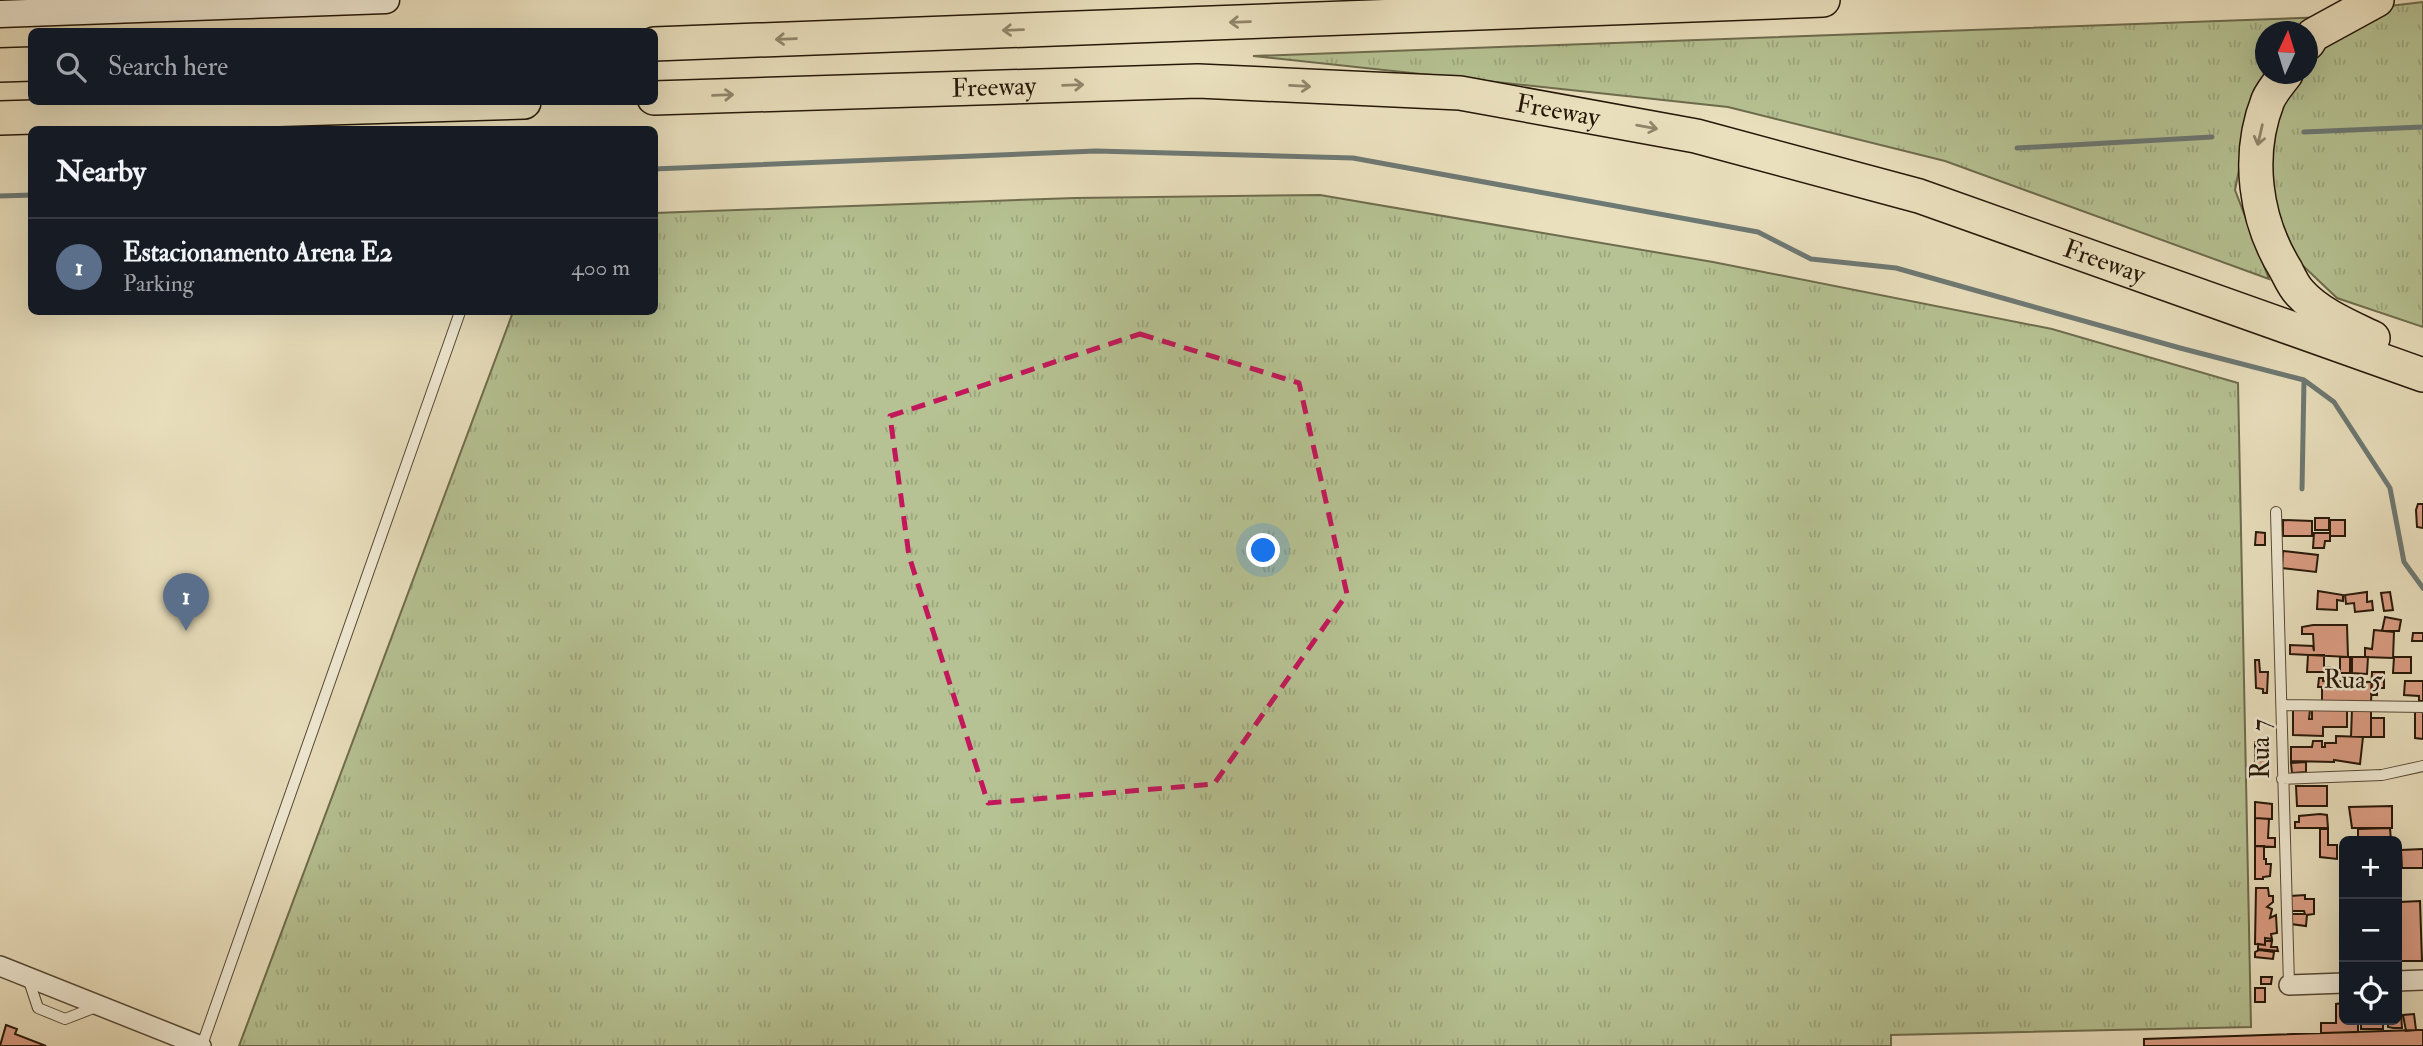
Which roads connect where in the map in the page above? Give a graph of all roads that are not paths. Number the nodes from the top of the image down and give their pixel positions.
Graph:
1 (386, 0) edge
2 (1823, 0) edge
3 (2377, 0) edge
4 (0, 14) edge
5 (2318, 32) edge
6 (658, 44) edge
7 (28, 64) edge
8 (0, 65) edge
9 (2279, 84) edge
10 (658, 97) edge
11 (426, 105) edge
12 (0, 118) edge
13 (459, 315) edge
14 (2423, 363) edge
15 (2423, 375) edge
16 (2276, 512) dead end
17 (2282, 705) junction
18 (2423, 707) edge
19 (2423, 766) edge
20 (2282, 779) junction
21 (0, 967) edge
22 (2423, 980) edge
23 (2402, 981) edge
24 (2339, 983) edge
25 (2288, 985) joint
26 (202, 1046) edge

1 - 4 street
2 -> 6 highway
3 - 5 highway
7 - 8 highway
9 -> 14 highway
10 -> 15 highway, Freeway
11 - 12 highway
13 - 26 lane
16 - 17 lane, Rua 7
17 - 18 lane, Rua 5
17 - 20 lane, Rua 7
19 - 20 lane
20 - 25 lane, Rua 7
21 - 26 street
22 - 23 street
24 - 25 street

